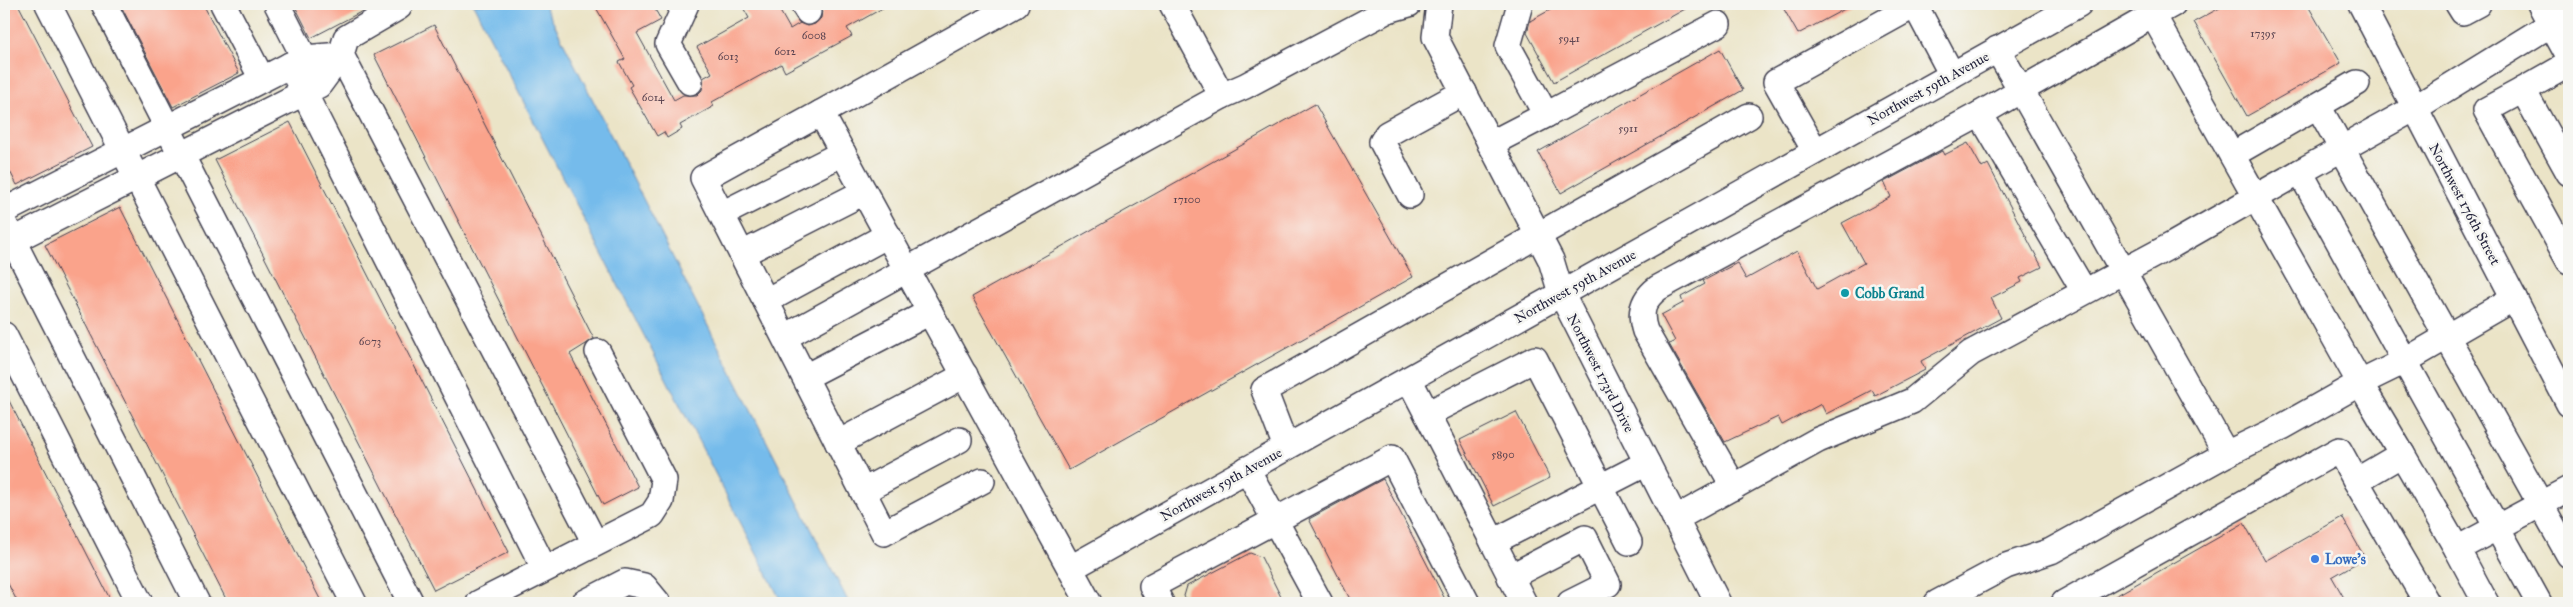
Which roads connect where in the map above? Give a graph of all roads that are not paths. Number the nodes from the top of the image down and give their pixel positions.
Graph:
1 (48, 4) edge
2 (104, 4) edge
3 (223, 4) edge
4 (277, 4) edge
5 (398, 4) edge
6 (686, 4) edge
7 (1016, 4) edge
8 (1172, 4) edge
9 (1409, 4) edge
10 (1439, 4) edge
11 (1520, 4) edge
12 (2079, 4) edge
13 (2361, 4) edge
14 (2458, 4) edge
15 (2478, 4) edge
16 (2163, 9) edge
17 (2553, 14) edge
18 (1718, 24) dead end
19 (1997, 49) junction
20 (341, 55) junction
21 (2569, 57) edge
22 (297, 61) junction
23 (2569, 64) edge
24 (1952, 75) junction
25 (262, 79) junction
26 (690, 82) dead end
27 (2357, 83) dead end
28 (312, 89) junction
29 (2021, 90) junction
30 (2523, 90) junction
31 (1464, 92) junction
32 (1222, 96) junction
33 (2318, 106) junction
34 (2415, 108) junction
35 (820, 112) junction
36 (1980, 114) junction
37 (1546, 115) junction
38 (1749, 116) dead end
39 (167, 128) junction
40 (1490, 144) junction
41 (2343, 148) junction
42 (123, 151) junction
43 (1815, 151) junction
44 (843, 152) junction
45 (182, 155) junction
46 (2232, 155) junction
47 (2300, 172) junction
48 (2569, 173) edge
49 (136, 178) junction
50 (864, 192) junction
51 (1410, 195) dead end
52 (2256, 197) junction
53 (4, 211) edge
54 (722, 214) junction
55 (1537, 234) junction
56 (888, 235) junction
57 (7, 236) edge
58 (742, 254) junction
59 (2569, 262) edge
60 (907, 270) junction
61 (2122, 270) junction
62 (2084, 291) junction
63 (1561, 294) junction
64 (2514, 298) junction
65 (766, 301) junction
66 (930, 312) junction
67 (4, 335) edge
68 (2448, 336) junction
69 (784, 337) junction
70 (598, 352) dead end
71 (2405, 361) junction
72 (965, 375) junction
73 (805, 377) junction
74 (1409, 379) junction
75 (2360, 383) junction
76 (2569, 404) edge
77 (1427, 414) junction
78 (959, 440) dead end
79 (838, 443) junction
80 (1286, 447) junction
81 (2226, 454) junction
82 (2402, 454) junction
83 (1647, 463) junction
84 (1248, 469) junction
85 (982, 481) dead end
86 (2356, 481) junction
87 (1600, 487) junction
88 (1734, 487) junction
89 (2569, 489) edge
90 (863, 491) junction
91 (2541, 504) junction
92 (1675, 519) junction
93 (1276, 520) junction
94 (2498, 528) junction
95 (1493, 542) junction
96 (1629, 542) dead end
97 (595, 543) junction
98 (2457, 549) junction
99 (2569, 555) edge
100 (544, 568) junction
101 (1071, 568) junction
102 (1510, 577) junction
103 (1156, 595) edge
104 (140, 603) edge
105 (197, 603) edge
106 (354, 603) edge
107 (411, 603) edge
108 (479, 603) edge
109 (584, 603) edge
110 (658, 603) edge
111 (1089, 603) edge
112 (1320, 603) edge
113 (1467, 603) edge
114 (1524, 603) edge
115 (1570, 603) edge
116 (1718, 603) edge
117 (1937, 603) edge
118 (2064, 603) edge
119 (2427, 603) edge
120 (2486, 603) edge
121 (2540, 603) edge

1 - 42 street
2 - 39 street
3 - 25 street
4 - 22 street
5 - 20 street
6 - 26 street
7 - 35 street
8 - 32 street
9 - 32 street
10 - 31 street, Northwest 173rd Drive
11 - 37 street
12 - 19 street, Northwest 59th Avenue
13 - 34 street, Northwest 176th Street
14 - 15 street
16 - 29 street
16 - 46 street
17 - 21 street
17 - 34 street
18 - 37 street
19 - 24 street, Northwest 59th Avenue
19 - 29 street
20 - 22 street
20 - 28 street
20 - 97 street
22 - 25 street
22 - 28 street
23 - 30 street
24 - 43 street, Northwest 59th Avenue
24 - 43 street
25 - 39 street
27 - 33 street
28 - 45 street
28 - 100 street
29 - 36 street
29 - 61 street
30 - 48 street
30 - 59 street
31 - 40 street, Northwest 173rd Drive
31 - 51 street
32 - 60 street
33 - 41 street
33 - 46 street
34 - 41 street
34 - 64 street, Northwest 176th Street
35 - 44 street
35 - 54 street
36 - 62 street
36 - 88 street
37 - 40 street
38 - 55 street
39 - 42 street
39 - 45 street
40 - 55 street, Northwest 173rd Drive
41 - 47 street
41 - 68 street
42 - 49 street
42 - 53 street
43 - 63 street, Northwest 59th Avenue
44 - 50 street
44 - 54 street
45 - 49 street
45 - 107 street
46 - 52 street
47 - 52 street
47 - 71 street
49 - 57 street
49 - 106 street
50 - 56 street
50 - 58 street
52 - 61 street
52 - 75 street
54 - 58 street
55 - 63 street, Northwest 173rd Drive
55 - 80 street
56 - 60 street
56 - 65 street
57 - 105 street
58 - 65 street
60 - 66 street
60 - 69 street
61 - 62 street
61 - 81 street
62 - 88 street
63 - 74 street, Northwest 59th Avenue
63 - 83 street, Northwest 173rd Drive
64 - 68 street
64 - 76 street, Northwest 176th Street
65 - 69 street
66 - 72 street
66 - 73 street
67 - 104 street
68 - 71 street
68 - 91 street
69 - 73 street
70 - 97 street
71 - 75 street
71 - 94 street
72 - 79 street
72 - 101 street
73 - 79 street
74 - 77 street
74 - 80 street, Northwest 59th Avenue
75 - 81 street
75 - 82 street
77 - 87 street
77 - 95 street
78 - 90 street
79 - 90 street
80 - 84 street, Northwest 59th Avenue
81 - 117 street
82 - 86 street
82 - 98 street
83 - 87 street
83 - 92 street, Northwest 173rd Drive
84 - 93 street
84 - 101 street, Northwest 59th Avenue
85 - 90 street
86 - 118 street
86 - 119 street
87 - 95 street
87 - 96 street
88 - 92 street
89 - 91 street
91 - 94 street
91 - 99 street
92 - 116 street, Northwest 173rd Drive
93 - 103 street
93 - 112 street
93 - 113 street
94 - 98 street
94 - 121 street
95 - 102 street
97 - 100 street
98 - 120 street
100 - 108 street
101 - 111 street
102 - 114 street
102 - 115 street
109 - 110 street

